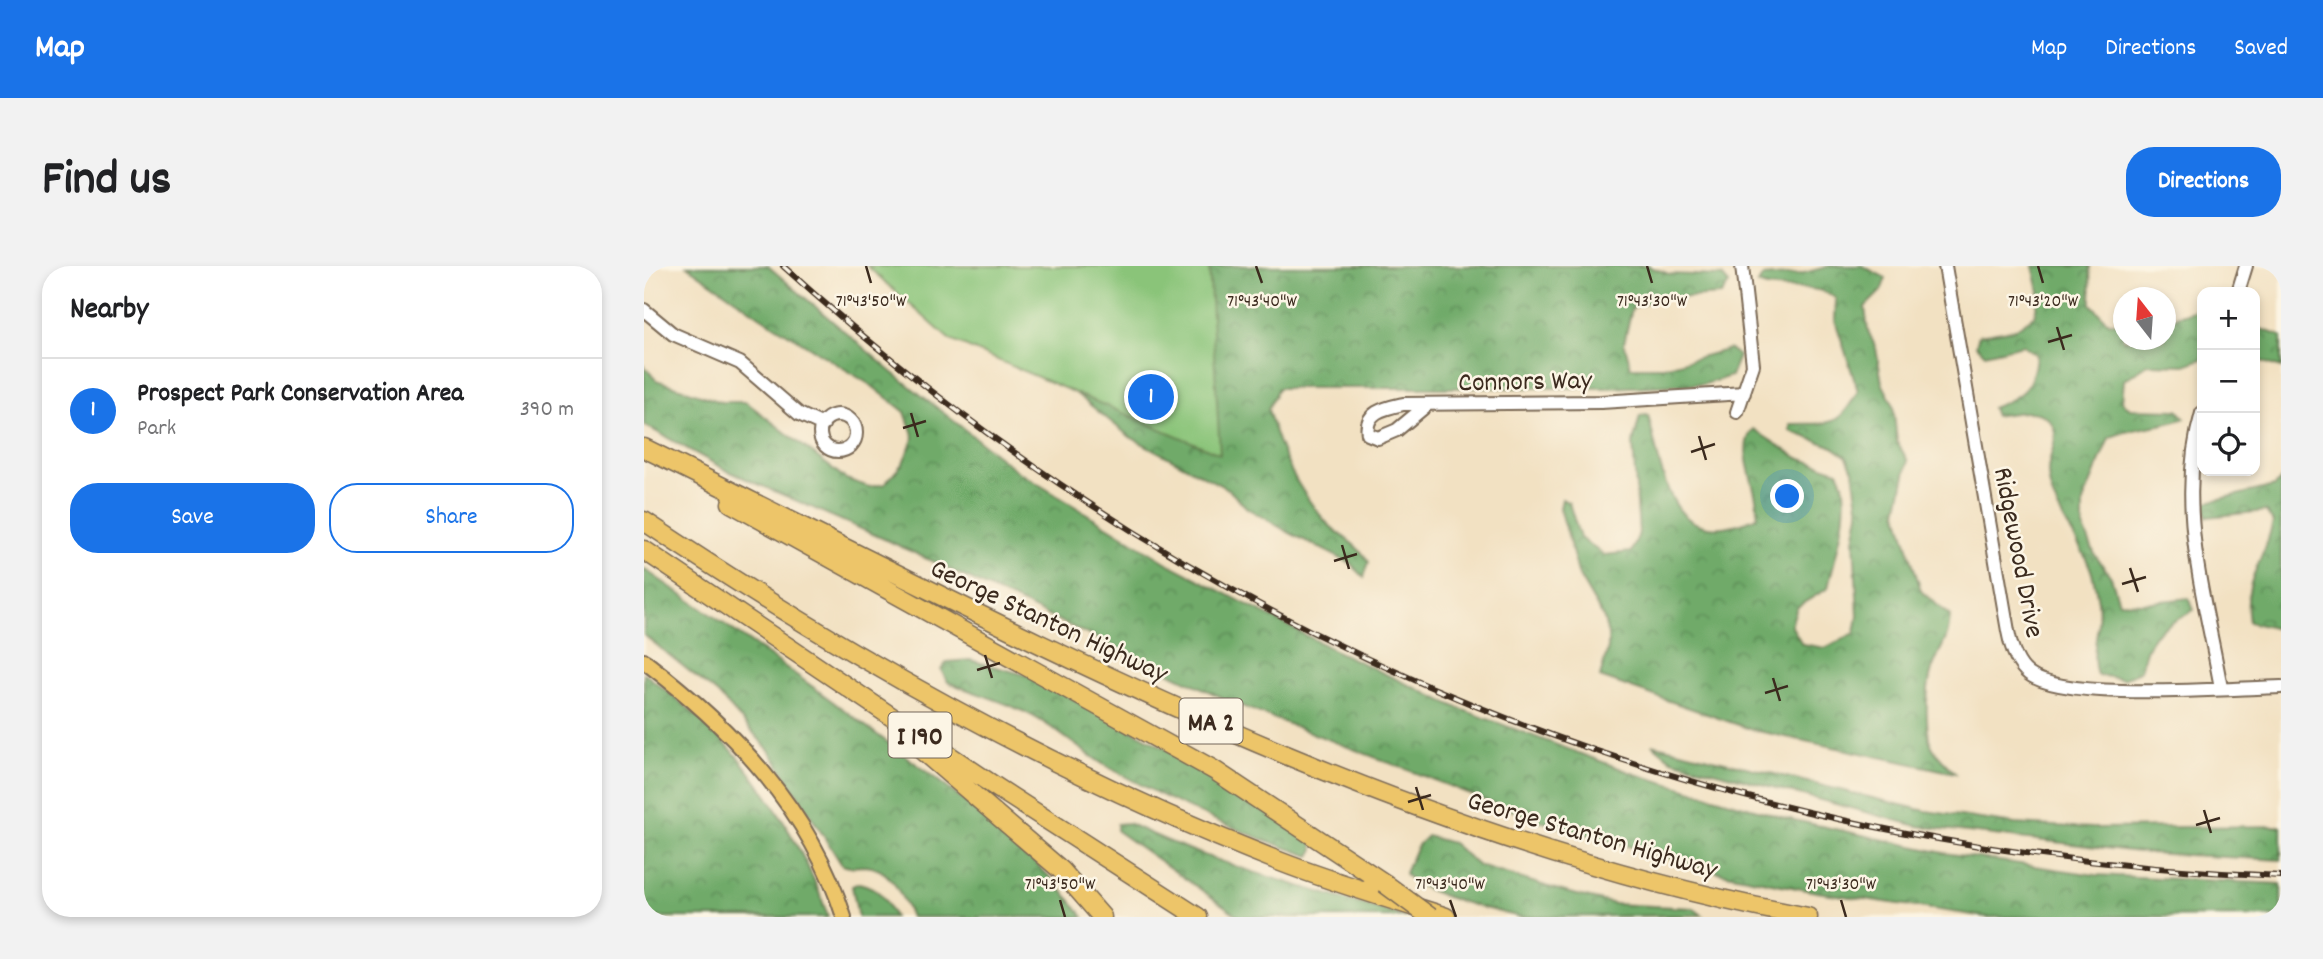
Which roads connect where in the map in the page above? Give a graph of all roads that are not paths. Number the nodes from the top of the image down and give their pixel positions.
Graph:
1 (1742, 266) edge
2 (1945, 266) edge
3 (2246, 266) edge
4 (2240, 287) edge
5 (644, 310) edge
6 (1744, 393) junction
7 (1427, 405) dead end
8 (1737, 412) dead end
9 (823, 425) dead end
10 (2197, 432) edge
11 (644, 449) edge
12 (644, 521) edge
13 (644, 550) edge
14 (644, 661) edge
15 (833, 676) junction
16 (2281, 687) edge
17 (2221, 688) junction
18 (844, 917) edge
19 (1102, 917) edge
20 (1198, 917) edge
21 (1430, 917) edge
22 (1446, 917) edge
23 (1808, 917) edge

1 - 6 street
2 - 17 street, Ridgewood Drive
3 - 4 street
5 - 9 street
6 - 7 street, Connors Way
6 - 8 street
10 - 17 street
11 - 21 highway, bridge
11 - 23 highway, George Stanton Highway / MA 2
12 - 22 highway
13 - 15 highway, I 190
14 - 18 main road
15 - 19 highway
15 - 20 highway, I 190
16 - 17 street, Ridgewood Drive

